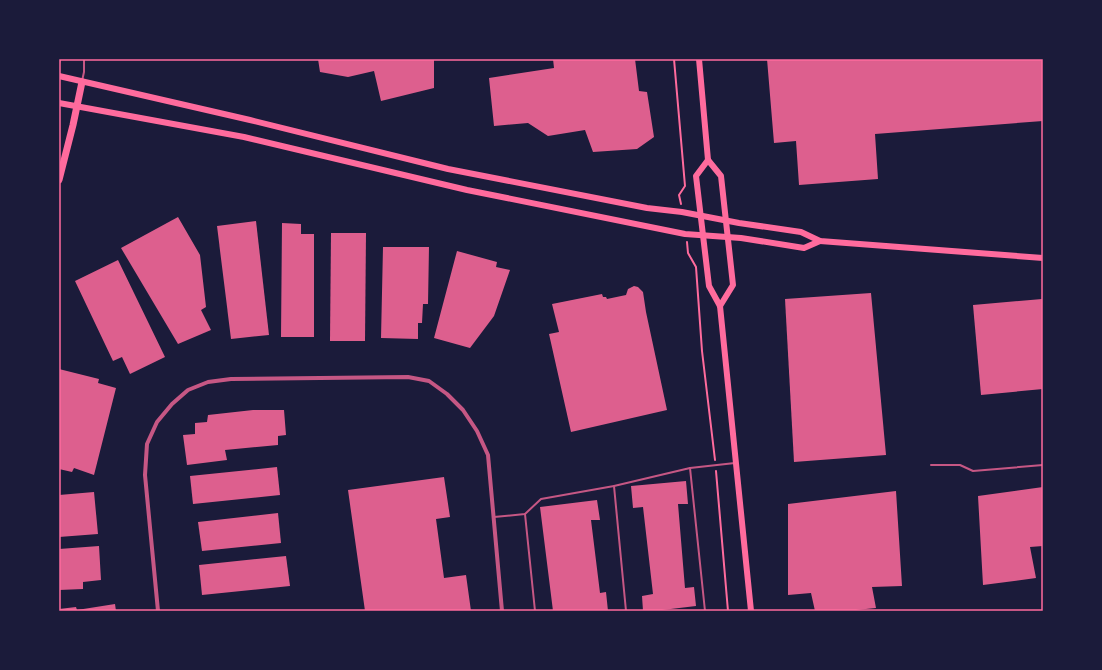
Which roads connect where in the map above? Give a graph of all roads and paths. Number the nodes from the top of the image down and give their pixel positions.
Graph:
1 (60, 59) edge
2 (84, 59) edge
3 (674, 59) edge
4 (699, 59) edge
5 (59, 64) edge
6 (59, 76) edge
7 (82, 82) junction
8 (59, 103) edge
9 (77, 108) junction
10 (708, 160) junction
11 (59, 180) edge
12 (682, 212) junction
13 (700, 216) junction
14 (726, 221) junction
15 (686, 234) junction
16 (703, 235) junction
17 (728, 237) junction
18 (820, 241) junction
19 (1043, 258) edge
20 (720, 306) junction
21 (736, 462) junction
22 (715, 465) junction
23 (931, 465) dead end
24 (1043, 465) edge
25 (690, 468) junction
26 (614, 486) junction
27 (525, 514) junction
28 (494, 517) junction
29 (158, 611) edge
30 (502, 611) edge
31 (535, 611) edge
32 (626, 611) edge
33 (705, 611) edge
34 (728, 611) edge
35 (751, 611) edge

1 - 5 lane
2 - 7 lane
3 - 12 path
4 - 10 main road
6 - 7 main road
7 - 9 highway
7 - 12 main road
8 - 9 main road
9 - 11 highway
9 - 15 main road
10 - 13 main road
10 - 14 main road
12 - 13 main road
13 - 14 main road
13 - 16 main road
14 - 17 main road
14 - 18 main road
15 - 16 main road
15 - 22 path
16 - 17 main road
16 - 20 main road
17 - 18 main road
17 - 20 main road
18 - 19 main road
20 - 21 main road
21 - 22 lane
21 - 35 main road
22 - 25 lane
22 - 34 path
23 - 24 lane
25 - 26 lane
25 - 33 lane
26 - 27 lane
26 - 32 lane
27 - 28 lane
27 - 31 lane
28 - 29 street
28 - 30 street

